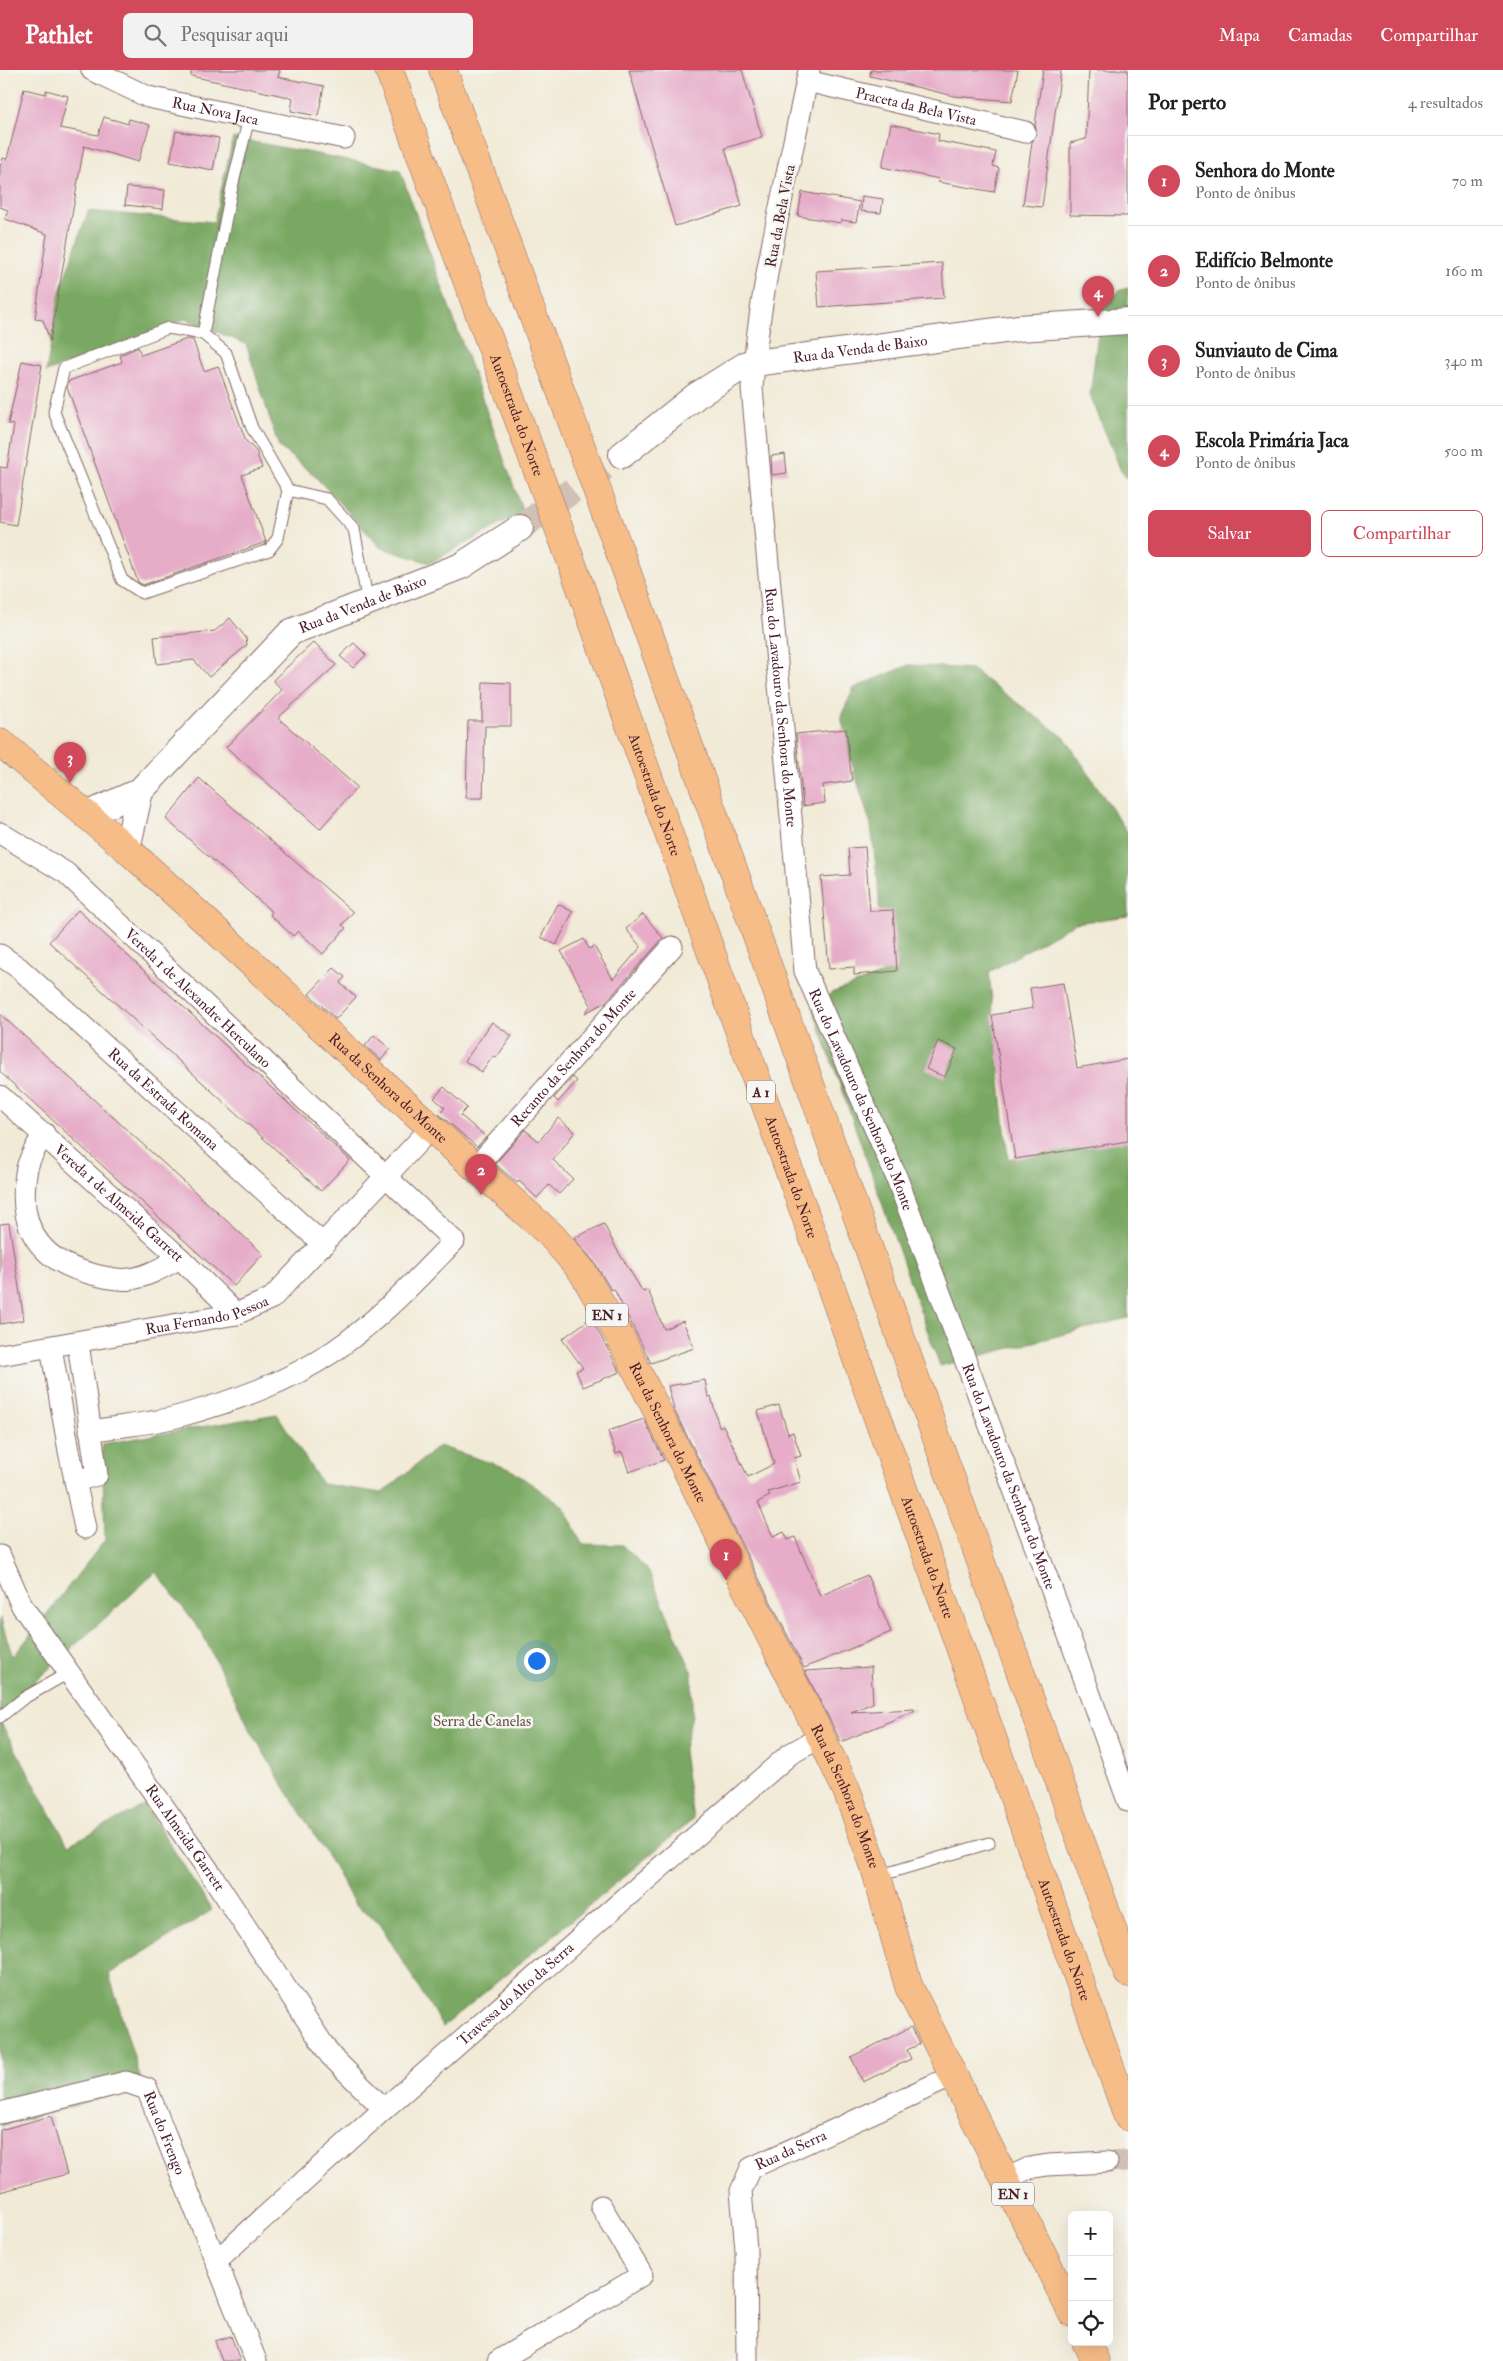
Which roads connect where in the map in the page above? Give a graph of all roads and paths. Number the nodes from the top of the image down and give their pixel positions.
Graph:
1 (92, 70) edge
2 (389, 70) edge
3 (443, 70) edge
4 (808, 76) edge
5 (249, 118) junction
6 (1025, 132) dead end
7 (344, 138) dead end
8 (1128, 321) edge
9 (203, 334) junction
10 (754, 363) junction
11 (622, 455) tunnel mouth
12 (288, 490) junction
13 (520, 528) tunnel mouth
14 (368, 603) junction
15 (0, 742) edge
16 (140, 791) junction
17 (86, 815) junction
18 (0, 833) edge
19 (127, 849) junction
20 (672, 947) dead end
21 (0, 955) edge
22 (0, 1096) edge
23 (432, 1128) junction
24 (44, 1133) junction
25 (475, 1168) junction
26 (387, 1175) junction
27 (324, 1245) junction
28 (180, 1258) junction
29 (236, 1314) junction
30 (78, 1343) junction
31 (51, 1347) junction
32 (0, 1355) edge
33 (90, 1431) junction
34 (75, 1481) junction
35 (85, 1528) dead end
36 (0, 1556) edge
37 (70, 1672) junction
38 (0, 1717) edge
39 (822, 1737) junction
40 (1128, 1801) edge
41 (989, 1843) dead end
42 (878, 1876) junction
43 (1128, 1973) edge
44 (953, 2076) junction
45 (384, 2109) junction
46 (0, 2113) edge
47 (1128, 2117) edge
48 (1107, 2162) tunnel mouth
49 (1006, 2179) junction
50 (601, 2206) dead end
51 (217, 2260) junction
52 (1068, 2305) edge
53 (1088, 2346) edge
54 (256, 2361) edge
55 (498, 2361) edge
56 (747, 2361) edge
57 (1095, 2361) edge

1 - 5 street, Rua Nova Jaca
2 - 47 main road, Autoestrada do Norte / A 1
3 - 43 main road
4 - 6 street, Praceta da Bela Vista
4 - 10 street, Rua da Bela Vista
5 - 7 street, Rua Nova Jaca
5 - 9 lane
8 - 10 street, Rua da Venda de Baixo
9 - 12 lane
9 - 12 lane
10 - 11 street, Rua da Venda de Baixo
10 - 40 street, Rua do Lavadouro da Senhora do Monte
12 - 14 lane
13 - 14 street, Rua da Venda de Baixo
14 - 16 street, Rua da Venda de Baixo
15 - 17 main road, Rua da Senhora do Monte / EN 1
16 - 17 street
16 - 19 street
17 - 19 main road, Rua da Senhora do Monte / EN 1
18 - 26 street, Vereda 1 de Alexandre Herculano
19 - 23 main road, Rua da Senhora do Monte / EN 1
20 - 25 street, Recanto da Senhora do Monte
21 - 27 street, Rua da Estrada Romana
22 - 24 street, Vereda 1 de Almeida Garrett
23 - 25 main road, Rua da Senhora do Monte / EN 1
23 - 26 street, Rua Fernando Pessoa
24 - 28 street, Vereda 1 de Almeida Garrett
24 - 28 street
25 - 39 main road, Rua da Senhora do Monte / EN 1
26 - 27 street, Rua Fernando Pessoa
26 - 33 street, Vereda 1 de Alexandre Herculano
27 - 29 street, Rua Fernando Pessoa
28 - 29 street, Vereda 1 de Almeida Garrett
29 - 30 street, Rua Fernando Pessoa
30 - 31 street, Rua Fernando Pessoa
30 - 33 street
31 - 32 street, Rua Fernando Pessoa
31 - 34 street
33 - 34 street
34 - 35 street
36 - 37 street, Rua Almeida Garrett
37 - 38 lane
37 - 45 street, Rua Almeida Garrett
39 - 42 main road, Rua da Senhora do Monte / EN 1
39 - 45 street, Travessa do Alto da Serra
41 - 42 lane
42 - 44 main road, Rua da Senhora do Monte / EN 1
44 - 49 main road, Rua da Senhora do Monte / EN 1
44 - 56 street, Rua da Serra
45 - 51 street, Travessa do Alto da Serra
46 - 51 street, Rua do Frengo
48 - 49 street
49 - 52 main road, Rua da Senhora do Monte / EN 1
50 - 55 street
51 - 54 street, Rua do Frengo
53 - 57 main road

